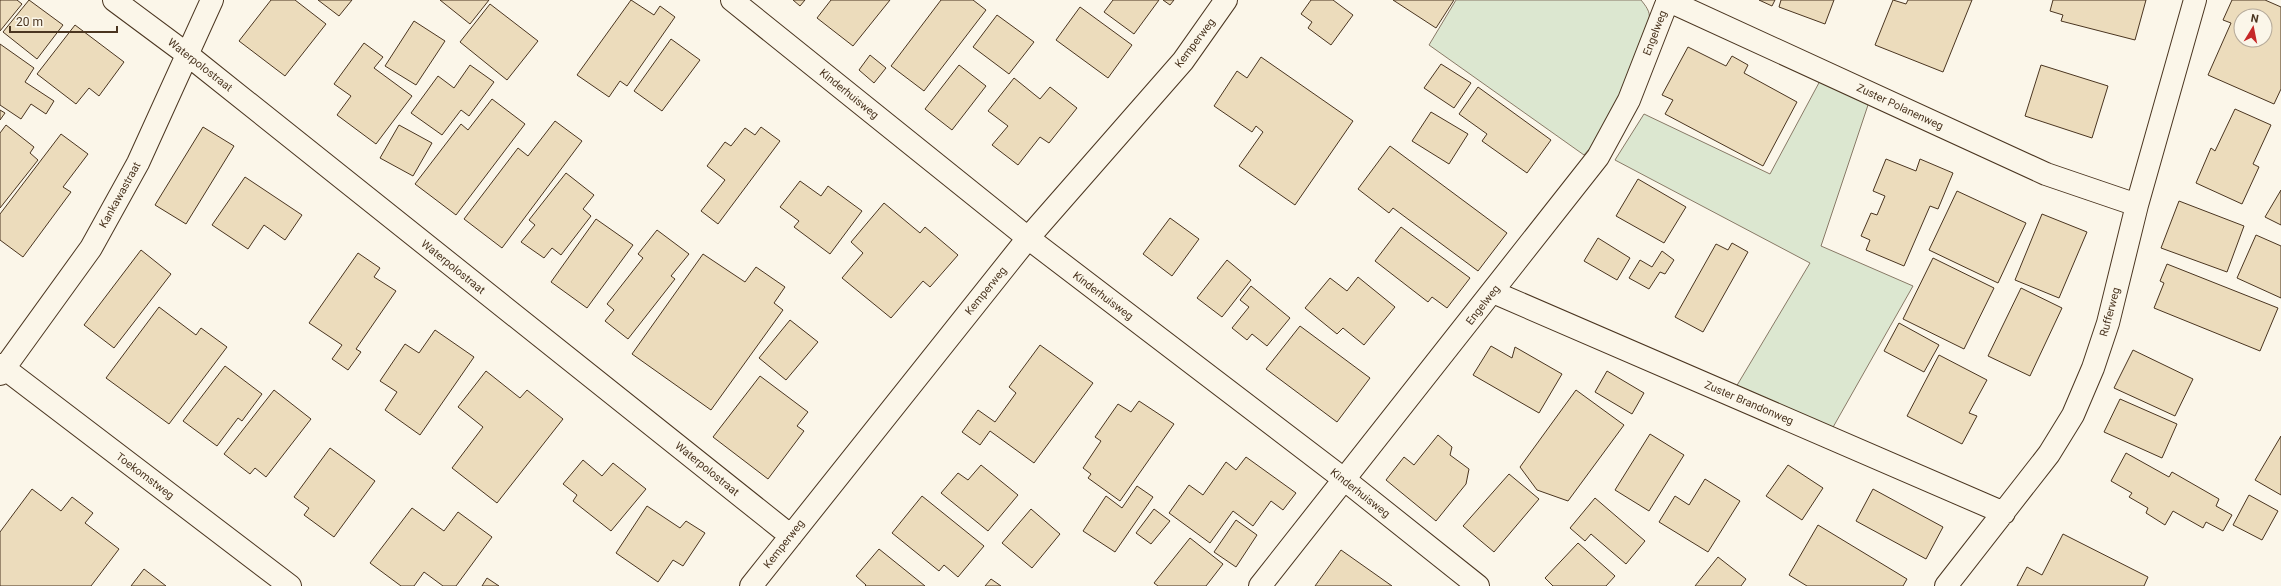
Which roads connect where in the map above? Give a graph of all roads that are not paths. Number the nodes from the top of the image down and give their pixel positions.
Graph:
1 (114, 0) edge
2 (212, 0) edge
3 (732, 0) edge
4 (1226, 0) edge
5 (1668, 0) edge
6 (2195, 0) edge
7 (188, 55) junction
8 (2137, 205) junction
9 (1028, 238) junction
10 (1493, 292) junction
11 (1, 369) edge
12 (1345, 480) junction
13 (2004, 514) junction
14 (791, 536) junction
15 (290, 586) edge
16 (751, 586) edge
17 (1260, 586) edge
18 (1478, 586) edge
19 (1946, 586) edge

1 - 7 street, Waterpolostraat
2 - 7 street, Kankawastraat
3 - 9 street, Kinderhuisweg
4 - 9 street, Kemperweg
5 - 8 street, Zuster Polanenweg
5 - 10 street, Engelweg
6 - 8 street, Rufferweg
7 - 11 street, Kankawastraat
7 - 14 street, Waterpolostraat
8 - 13 street, Rufferweg
9 - 12 street, Kinderhuisweg
9 - 14 street, Kemperweg
10 - 12 street, Engelweg
10 - 13 street, Zuster Brandonweg
11 - 15 street, Toekomstweg
12 - 17 street, Engelweg
12 - 18 street, Kinderhuisweg
13 - 19 street, Rufferweg
14 - 16 street, Kemperweg

